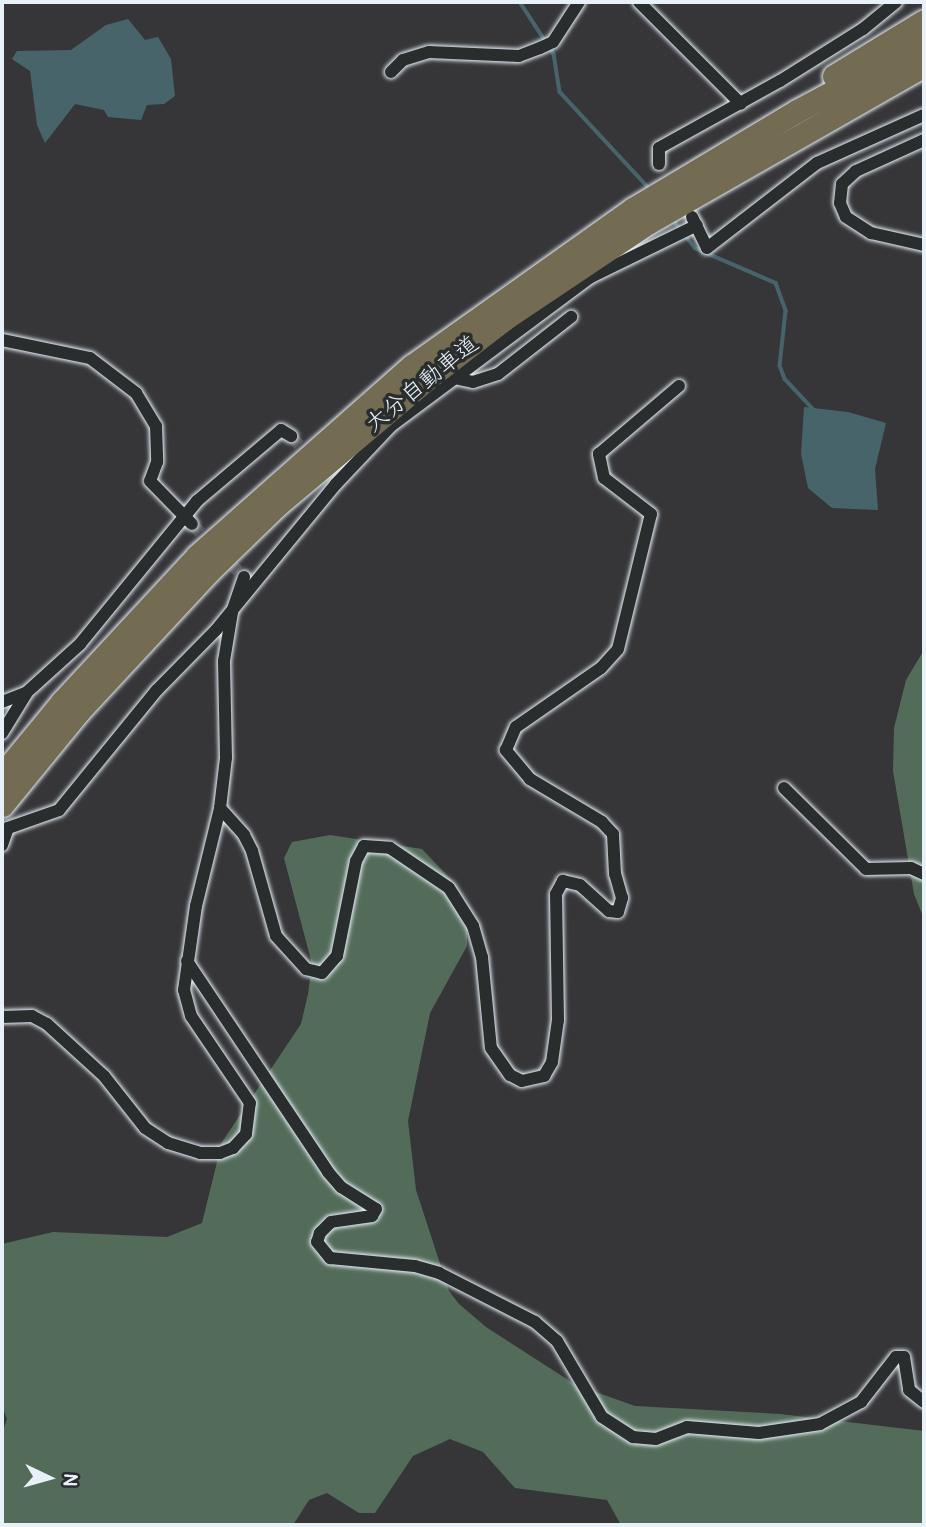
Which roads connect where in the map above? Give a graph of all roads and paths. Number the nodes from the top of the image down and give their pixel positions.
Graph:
1 (579, 2) edge
2 (639, 2) edge
3 (896, 2) edge
4 (924, 22) edge
5 (924, 43) edge
6 (924, 65) edge
7 (924, 71) edge
8 (391, 72) dead end
9 (741, 104) junction
10 (924, 115) edge
11 (813, 125) junction
12 (924, 140) edge
13 (659, 164) dead end
14 (633, 209) junction
15 (924, 245) edge
16 (571, 317) dead end
17 (2, 340) edge
18 (454, 379) junction
19 (679, 386) dead end
20 (291, 436) dead end
21 (326, 474) dead end
22 (336, 484) junction
23 (188, 520) junction
24 (244, 577) dead end
25 (232, 612) junction
26 (26, 694) junction
27 (2, 702) edge
28 (2, 733) edge
29 (2, 775) edge
30 (784, 788) dead end
31 (2, 805) edge
32 (220, 808) junction
33 (5, 826) edge
34 (2, 845) edge
35 (924, 874) edge
36 (187, 961) junction
37 (2, 1017) edge
38 (924, 1402) edge

1 - 8 street
2 - 9 street
3 - 9 street
4 - 14 highway
5 - 14 highway, 大分自動車道
6 - 11 highway, 大分自動車道
7 - 11 highway
9 - 13 street
10 - 18 street
11 - 31 highway, 大分自動車道
12 - 15 street
14 - 29 highway, 大分自動車道
16 - 18 street
17 - 23 street
18 - 22 street
19 - 32 street
20 - 23 street
21 - 22 street
22 - 25 street
23 - 26 street
24 - 25 street
25 - 32 street
25 - 33 street
26 - 27 street
26 - 28 street
30 - 35 street
32 - 36 street
33 - 34 street
36 - 37 street
36 - 38 street

